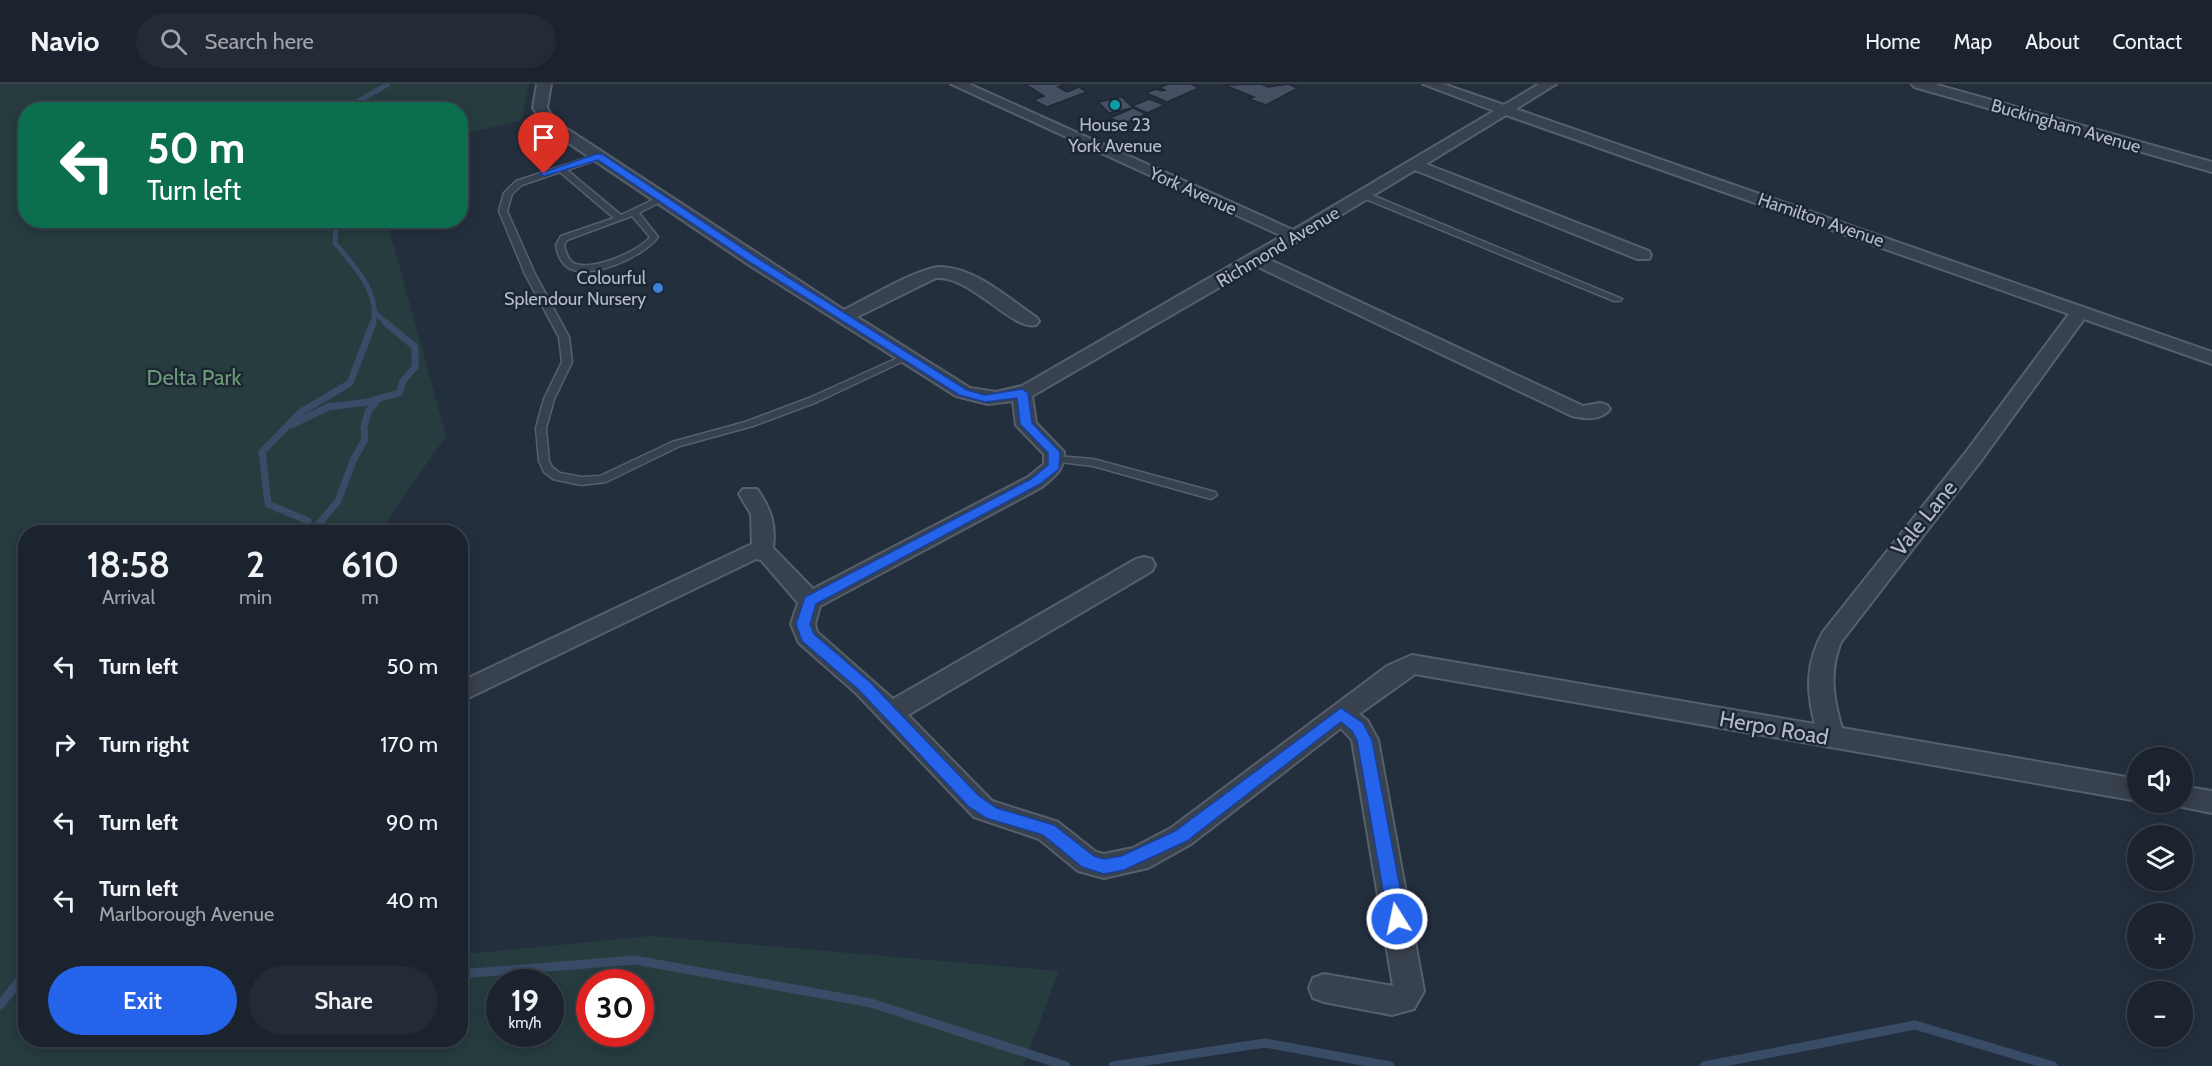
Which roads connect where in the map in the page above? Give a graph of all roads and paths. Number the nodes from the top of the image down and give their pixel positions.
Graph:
1 (544, 84) edge
2 (958, 84) edge
3 (1430, 84) edge
4 (1549, 84) edge
5 (1919, 84) edge
6 (1505, 111) junction
7 (599, 156) junction
8 (1414, 165) junction
9 (2212, 167) edge
10 (560, 168) junction
11 (1364, 195) junction
12 (662, 199) junction
13 (633, 212) junction
14 (620, 219) junction
15 (1296, 237) junction
16 (1643, 255) dead end
17 (1257, 260) junction
18 (1617, 299) dead end
19 (2080, 312) junction
20 (843, 317) junction
21 (1030, 321) dead end
22 (907, 357) junction
23 (2212, 358) edge
24 (1022, 393) junction
25 (1600, 408) dead end
26 (1056, 459) junction
27 (750, 494) dead end
28 (1211, 495) dead end
29 (762, 551) junction
30 (1144, 565) dead end
31 (810, 601) junction
32 (468, 689) edge
33 (890, 713) junction
34 (1341, 714) junction
35 (1833, 739) junction
36 (2127, 788) edge
37 (2193, 799) edge
38 (2212, 802) edge
39 (1324, 988) dead end

1 - 7 street, Richmond Avenue
2 - 15 street, York Avenue
3 - 6 street, Hamilton Avenue
4 - 6 street, Richmond Avenue
5 - 9 street, Buckingham Avenue
6 - 8 street, Richmond Avenue
6 - 19 street, Hamilton Avenue
7 - 10 lane
7 - 12 street, Richmond Avenue
8 - 11 street, Richmond Avenue
8 - 16 street
10 - 14 lane
10 - 22 lane
11 - 15 street, Richmond Avenue
11 - 18 lane
12 - 13 lane
12 - 20 street, Richmond Avenue
13 - 14 lane
13 - 14 lane
15 - 17 street, Richmond Avenue
17 - 24 street, Richmond Avenue
17 - 25 street
19 - 23 street, Hamilton Avenue
19 - 35 street, Vale Lane
20 - 21 street
20 - 22 street, Richmond Avenue
22 - 24 street, Richmond Avenue
24 - 26 street
26 - 28 lane
26 - 31 street
27 - 29 street
29 - 31 street
29 - 32 street
30 - 33 street
31 - 33 street
33 - 34 street
34 - 35 street, Herpo Road
34 - 39 street
35 - 36 street, Herpo Road
37 - 38 street

